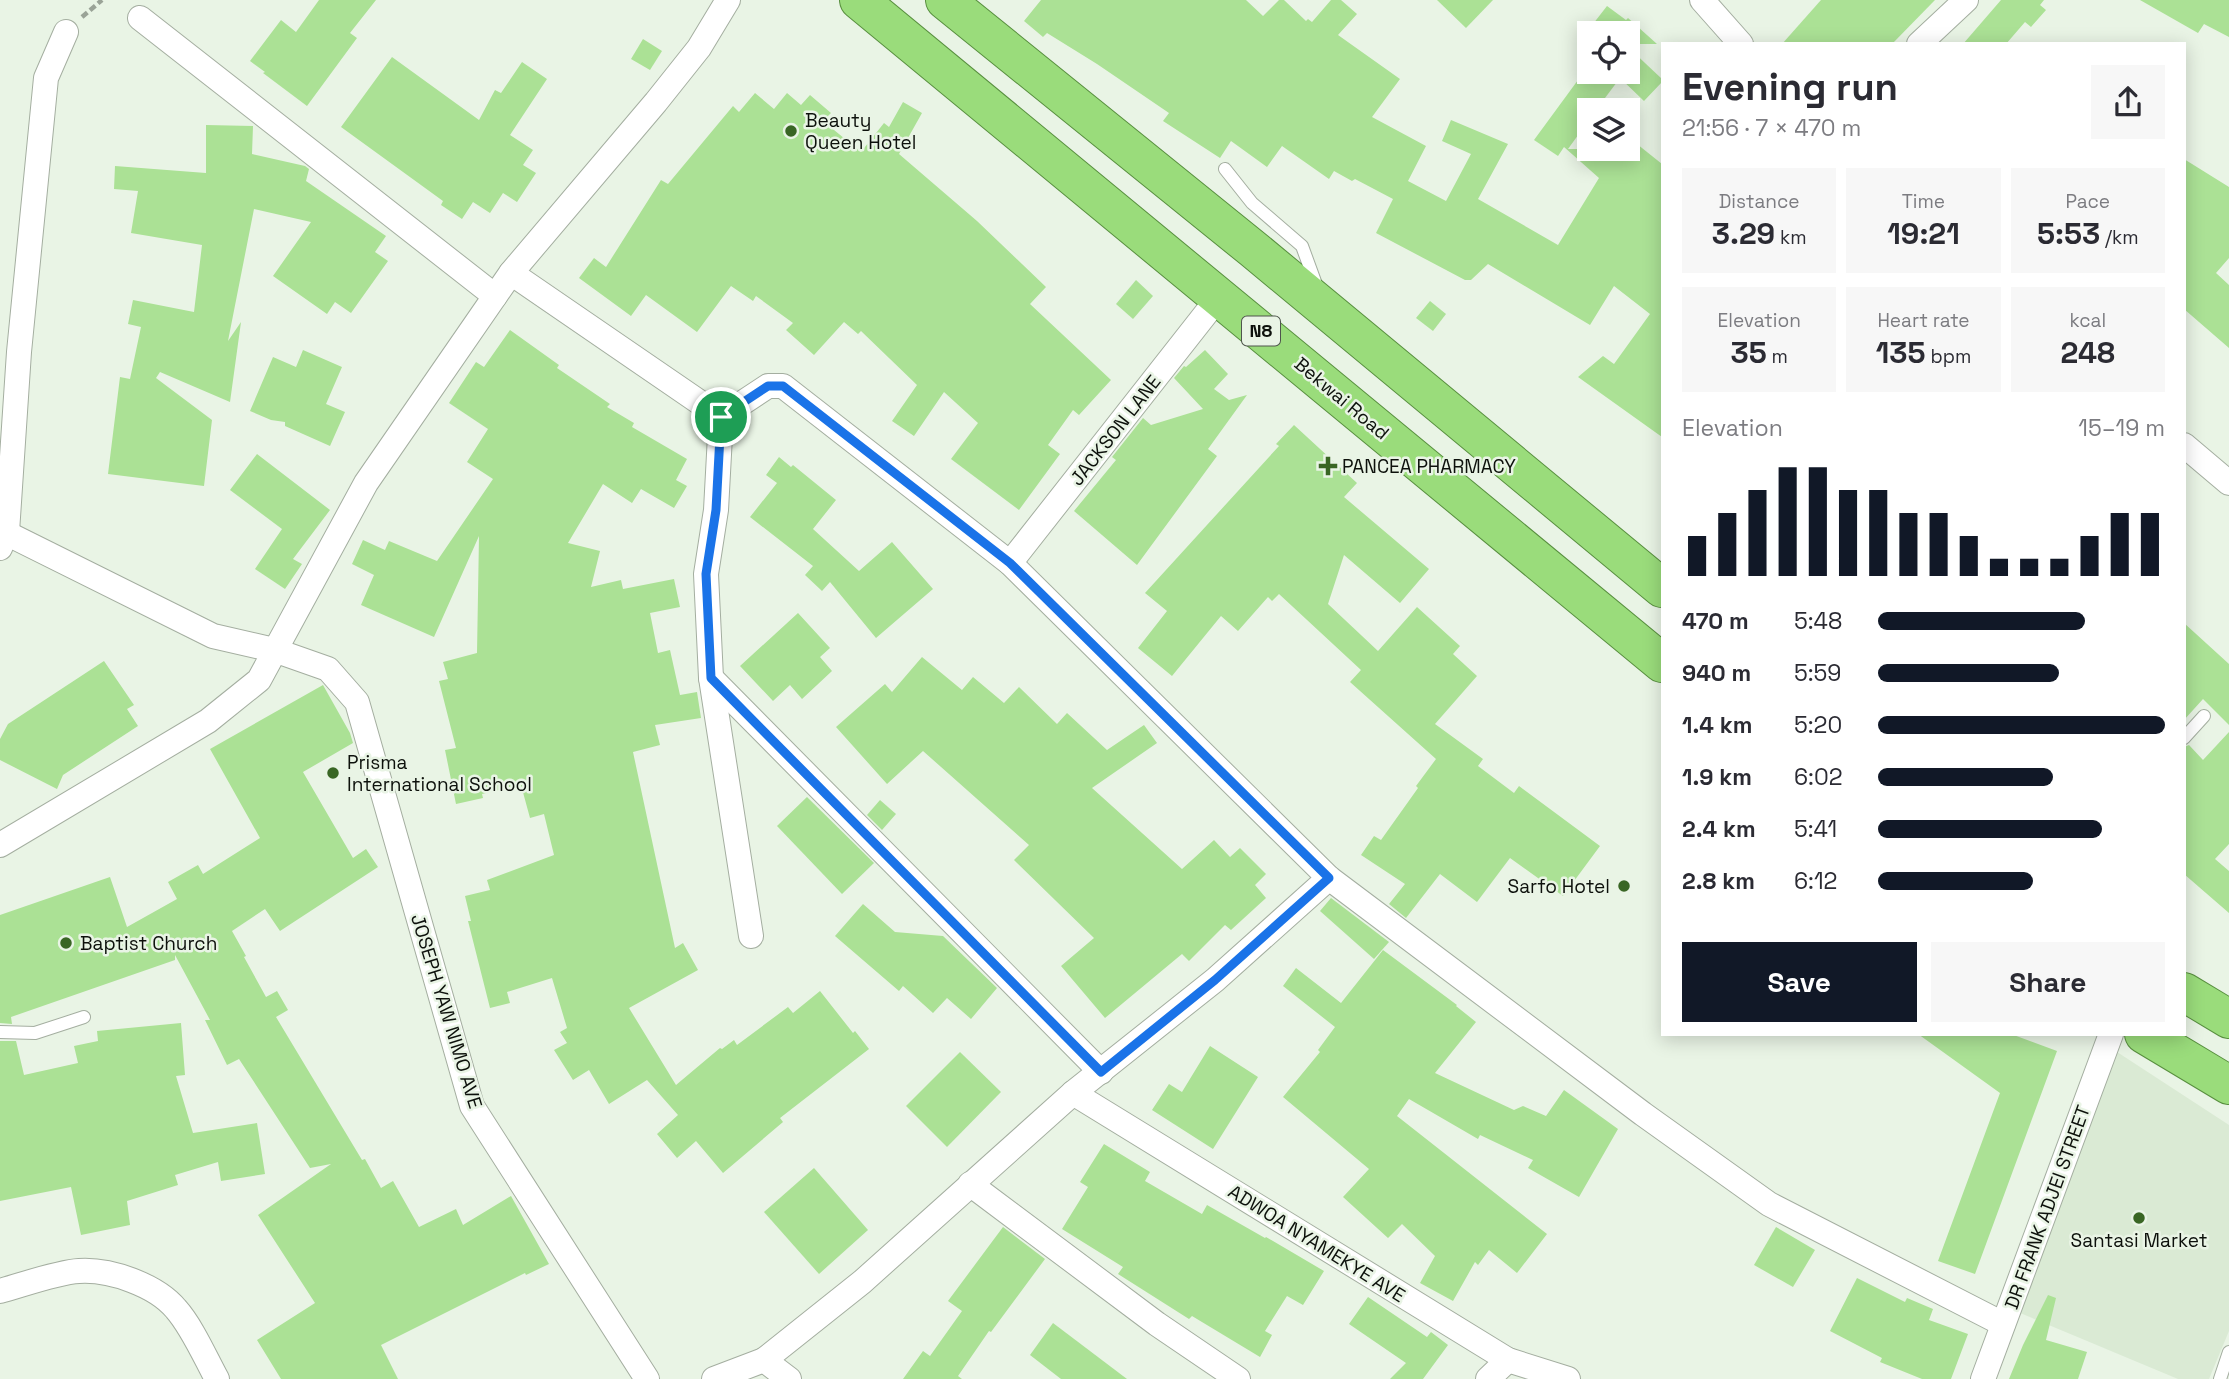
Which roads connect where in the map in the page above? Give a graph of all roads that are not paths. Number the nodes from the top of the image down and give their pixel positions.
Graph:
1 (728, 0) edge
2 (859, 0) edge
3 (944, 0) edge
4 (1702, 0) edge
5 (1966, 0) edge
6 (140, 18) dead end
7 (66, 32) dead end
8 (1739, 42) edge
9 (1921, 42) edge
10 (1225, 169) dead end
11 (512, 272) junction
12 (495, 296) junction
13 (1220, 297) junction
14 (1325, 310) junction
15 (721, 417) junction
16 (2186, 447) edge
17 (2229, 483) edge
18 (2, 537) edge
19 (1010, 563) junction
20 (1661, 587) edge
21 (274, 650) junction
22 (1661, 662) edge
23 (711, 678) junction
24 (2204, 716) dead end
25 (2186, 736) edge
26 (0, 845) edge
27 (1329, 878) junction
28 (751, 936) dead end
29 (2186, 993) edge
30 (84, 1017) dead end
31 (2229, 1018) edge
32 (0, 1032) edge
33 (2110, 1036) edge
34 (2147, 1036) edge
35 (1101, 1072) junction
36 (2229, 1085) edge
37 (1073, 1093) junction
38 (970, 1184) junction
39 (0, 1291) edge
40 (2003, 1325) junction
41 (2229, 1352) edge
42 (764, 1360) junction
43 (1508, 1360) junction
44 (217, 1379) edge
45 (647, 1379) edge
46 (714, 1379) edge
47 (789, 1379) edge
48 (1238, 1379) edge
49 (1488, 1379) edge
50 (1568, 1379) edge
51 (1983, 1379) edge
52 (2220, 1379) edge

1 - 11 street
2 - 13 highway, Bekwai Road / N8
3 - 14 highway
4 - 8 street
5 - 9 street
6 - 12 street
7 - 18 street
10 - 14 lane
11 - 12 street
11 - 15 street
12 - 21 street
13 - 19 street, JACKSON LANE
13 - 22 highway, Bekwai Road / N8
14 - 20 highway
15 - 19 street
15 - 23 street
16 - 17 street
18 - 21 street, JOSEPH YAW NIMO AVE
19 - 27 street
21 - 26 street
21 - 45 street, JOSEPH YAW NIMO AVE
23 - 28 street
23 - 35 street
24 - 25 lane
27 - 35 street
27 - 40 street
29 - 31 highway
30 - 32 lane
33 - 40 street, DR FRANK ADJEI STREET
34 - 36 highway
35 - 37 street
37 - 38 street
37 - 43 street, ADWOA NYAMEKYE AVE
38 - 42 street
38 - 48 street
39 - 44 street
40 - 51 street, DR FRANK ADJEI STREET
41 - 52 lane
42 - 46 street
42 - 47 street
43 - 49 street
43 - 50 street, ADWOA NYAMEKYE AVE

